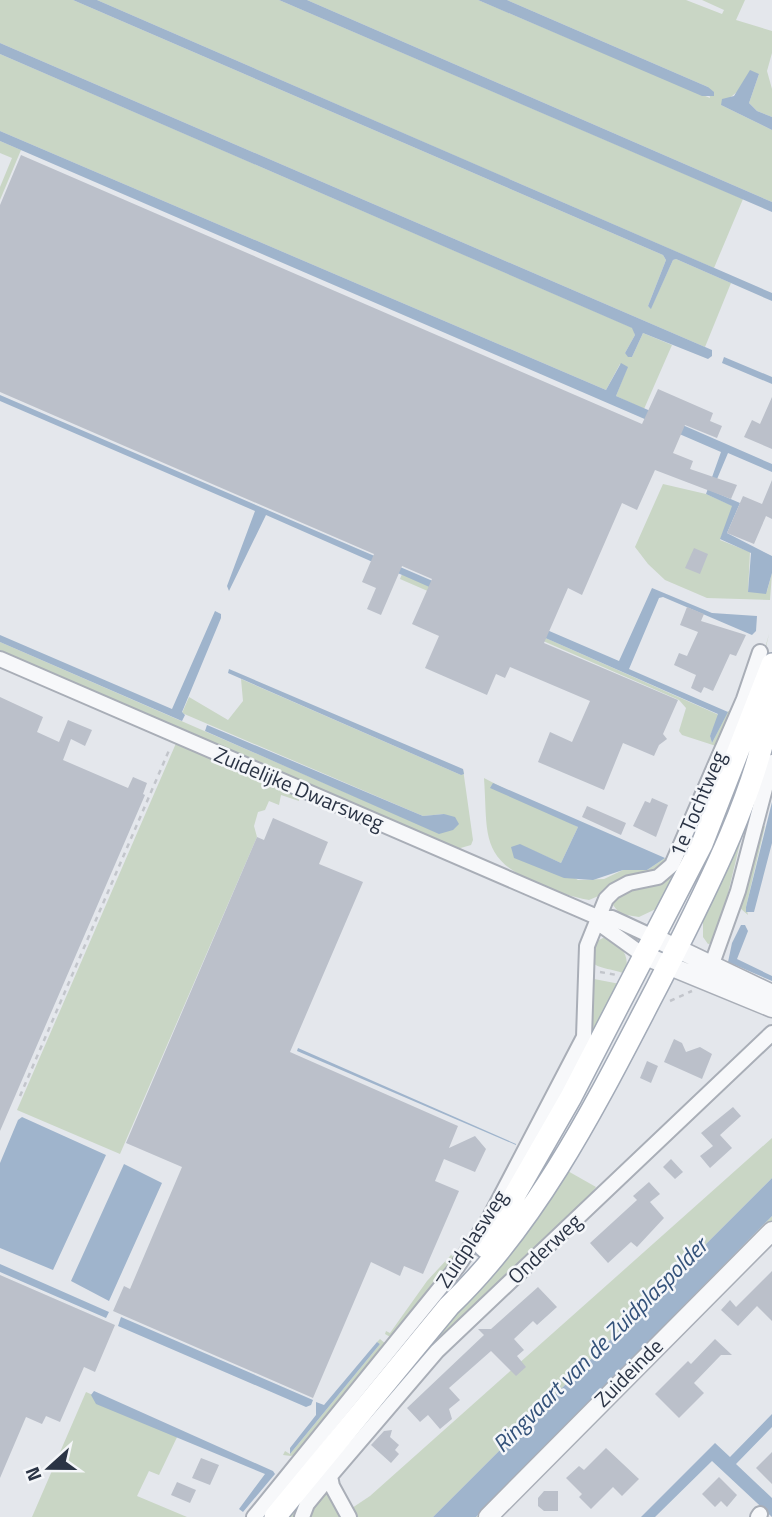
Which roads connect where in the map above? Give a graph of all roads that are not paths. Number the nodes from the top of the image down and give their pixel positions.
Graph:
1 (766, 658) edge
2 (0, 659) edge
3 (772, 693) edge
4 (772, 762) edge
5 (597, 917) junction
6 (648, 946) junction
7 (673, 957) junction
8 (709, 973) junction
9 (772, 994) edge
10 (772, 1008) edge
11 (772, 1032) edge
12 (772, 1231) edge
13 (449, 1306) junction
14 (330, 1475) junction
15 (254, 1517) edge
16 (275, 1517) edge
17 (302, 1517) edge
18 (349, 1517) edge
19 (488, 1517) edge

1 - 5 street, 1e Tochtweg
1 - 6 main road, 1e Tochtweg
2 - 5 street, Zuidelijke Dwarsweg
3 - 7 main road, 1e Tochtweg
4 - 8 street
5 - 6 street, Zuidelijke Dwarsweg
5 - 15 street, Zuidplasweg
6 - 7 street, Zuidelijke Dwarsweg
6 - 13 main road, Zuidplasweg
7 - 8 street, Zuidelijke Dwarsweg
7 - 13 main road, Zuidplasweg
8 - 9 street, Zuidelijke Dwarsweg
8 - 10 street, Zuidelijke Dwarsweg
11 - 14 street, Onderweg
12 - 19 street, Zuideinde
13 - 16 main road, Zuidplasweg
14 - 17 street, Onderweg
14 - 18 street

